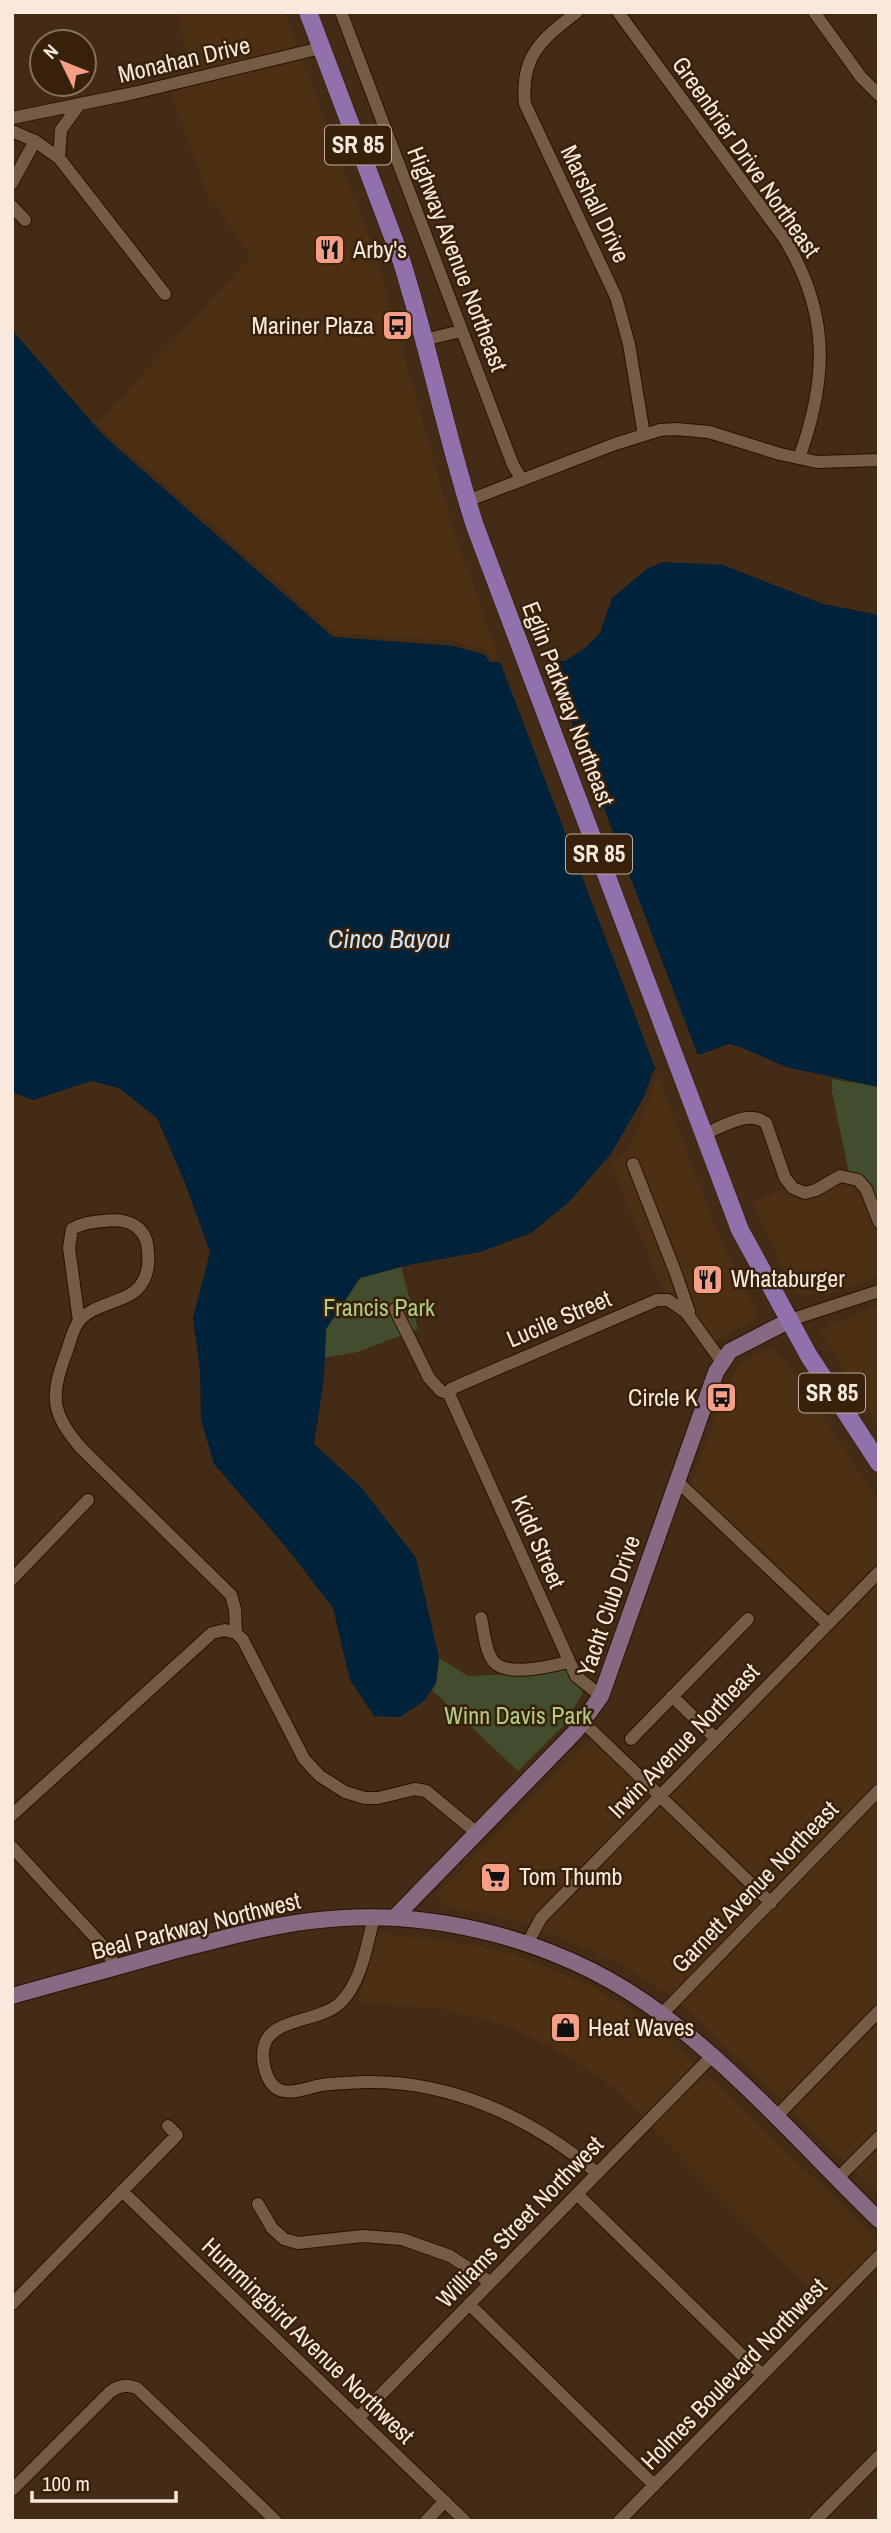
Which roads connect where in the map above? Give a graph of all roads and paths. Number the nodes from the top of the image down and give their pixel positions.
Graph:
1 (308, 12) edge
2 (341, 12) edge
3 (577, 12) edge
4 (618, 12) edge
5 (814, 12) edge
6 (321, 48) junction
7 (879, 95) edge
8 (79, 105) junction
9 (12, 118) edge
10 (12, 131) edge
11 (36, 141) junction
12 (59, 158) junction
13 (12, 183) edge
14 (12, 206) edge
15 (25, 220) dead end
16 (166, 294) dead end
17 (461, 331) junction
18 (424, 340) junction
19 (644, 435) junction
20 (799, 458) junction
21 (879, 460) edge
22 (522, 480) junction
23 (467, 501) junction
24 (704, 1134) junction
25 (633, 1164) dead end
26 (879, 1222) edge
27 (879, 1291) edge
28 (396, 1309) dead end
29 (687, 1314) junction
30 (790, 1320) junction
31 (79, 1321) junction
32 (722, 1362) junction
33 (449, 1394) junction
34 (879, 1463) edge
35 (677, 1481) junction
36 (88, 1500) dead end
37 (879, 1572) edge
38 (12, 1578) edge
39 (481, 1618) dead end
40 (748, 1619) dead end
41 (828, 1624) junction
42 (236, 1633) junction
43 (563, 1663) junction
44 (601, 1696) junction
45 (672, 1696) junction
46 (583, 1723) junction
47 (631, 1739) dead end
48 (716, 1739) junction
49 (879, 1790) edge
50 (660, 1796) junction
51 (12, 1815) edge
52 (477, 1833) junction
53 (12, 1847) edge
54 (771, 1903) junction
55 (374, 1917) junction
56 (394, 1918) junction
57 (527, 1944) junction
58 (116, 1967) junction
59 (12, 1996) edge
60 (879, 2011) edge
61 (662, 2014) junction
62 (712, 2056) junction
63 (775, 2118) junction
64 (168, 2126) dead end
65 (879, 2137) edge
66 (597, 2173) junction
67 (837, 2179) junction
68 (122, 2191) junction
69 (577, 2194) junction
70 (258, 2204) dead end
71 (879, 2220) edge
72 (879, 2256) edge
73 (490, 2282) junction
74 (12, 2304) edge
75 (469, 2304) junction
76 (762, 2375) junction
77 (358, 2417) junction
78 (879, 2456) edge
79 (654, 2485) junction
80 (12, 2490) edge
81 (445, 2501) junction
82 (276, 2521) edge
83 (426, 2521) edge
84 (466, 2521) edge
85 (619, 2521) edge
86 (815, 2521) edge

1 - 6 highway, Eglin Parkway Northeast / SR 85
2 - 17 street, Highway Avenue Northeast
3 - 19 street, Marshall Drive
4 - 20 street, Greenbrier Drive Northeast
5 - 7 street
6 - 8 street, Monahan Drive
6 - 18 highway, Eglin Parkway Northeast / SR 85
8 - 9 street, Monahan Drive
8 - 12 street
10 - 11 street
11 - 12 street
11 - 13 street
12 - 16 street
14 - 15 street
17 - 18 street
17 - 22 street, Highway Avenue Northeast
18 - 23 highway, Eglin Parkway Northeast / SR 85
19 - 20 street
19 - 22 street
20 - 21 street
22 - 23 street
23 - 24 highway, Eglin Parkway Northeast / SR 85
24 - 26 street
24 - 30 highway, Eglin Parkway Northeast / SR 85
25 - 29 street
27 - 30 street
28 - 33 street, Kidd Street
29 - 32 street
29 - 33 street, Lucile Street
30 - 32 main road, Yacht Club Drive
30 - 34 highway, Eglin Parkway Northeast / SR 85
31 - 31 street
31 - 42 street
32 - 35 main road, Yacht Club Drive
33 - 43 street, Kidd Street
35 - 41 street
35 - 44 main road, Yacht Club Drive
36 - 38 street
37 - 41 street, Irwin Avenue Northeast
39 - 43 street
40 - 45 street
41 - 48 street, Irwin Avenue Northeast
42 - 51 street
42 - 52 street
43 - 44 street, Kidd Street
44 - 46 main road, Yacht Club Drive
45 - 47 street
45 - 48 street
46 - 50 street
46 - 52 main road, Yacht Club Drive
48 - 50 street, Irwin Avenue Northeast
49 - 54 street, Garnett Avenue Northeast
50 - 54 street
50 - 57 street, Irwin Avenue Northeast
52 - 56 main road, Yacht Club Drive
53 - 58 street
54 - 61 street, Garnett Avenue Northeast
55 - 56 main road, Beal Parkway Northwest
55 - 58 main road, Beal Parkway Northwest
55 - 66 street
56 - 57 main road, Beal Parkway Northwest
57 - 61 main road, Beal Parkway Northwest
58 - 59 main road, Beal Parkway Northwest
60 - 63 street
61 - 62 main road, Beal Parkway Northwest
62 - 63 main road, Beal Parkway Northwest
62 - 66 street, Williams Street Northwest
63 - 67 main road, Beal Parkway Northwest
64 - 68 street
65 - 67 street
66 - 69 street, Williams Street Northwest
67 - 71 main road, Beal Parkway Northwest
68 - 74 street
68 - 77 street, Hummingbird Avenue Northwest
69 - 73 street, Williams Street Northwest
69 - 76 street
70 - 73 street
72 - 76 street, Holmes Boulevard Northwest
73 - 75 street, Williams Street Northwest
75 - 77 street, Williams Street Northwest
75 - 79 street
76 - 79 street, Holmes Boulevard Northwest
77 - 81 street, Hummingbird Avenue Northwest
78 - 86 street
79 - 85 street, Holmes Boulevard Northwest
80 - 82 street
81 - 83 street
81 - 84 street, Hummingbird Avenue Northwest

